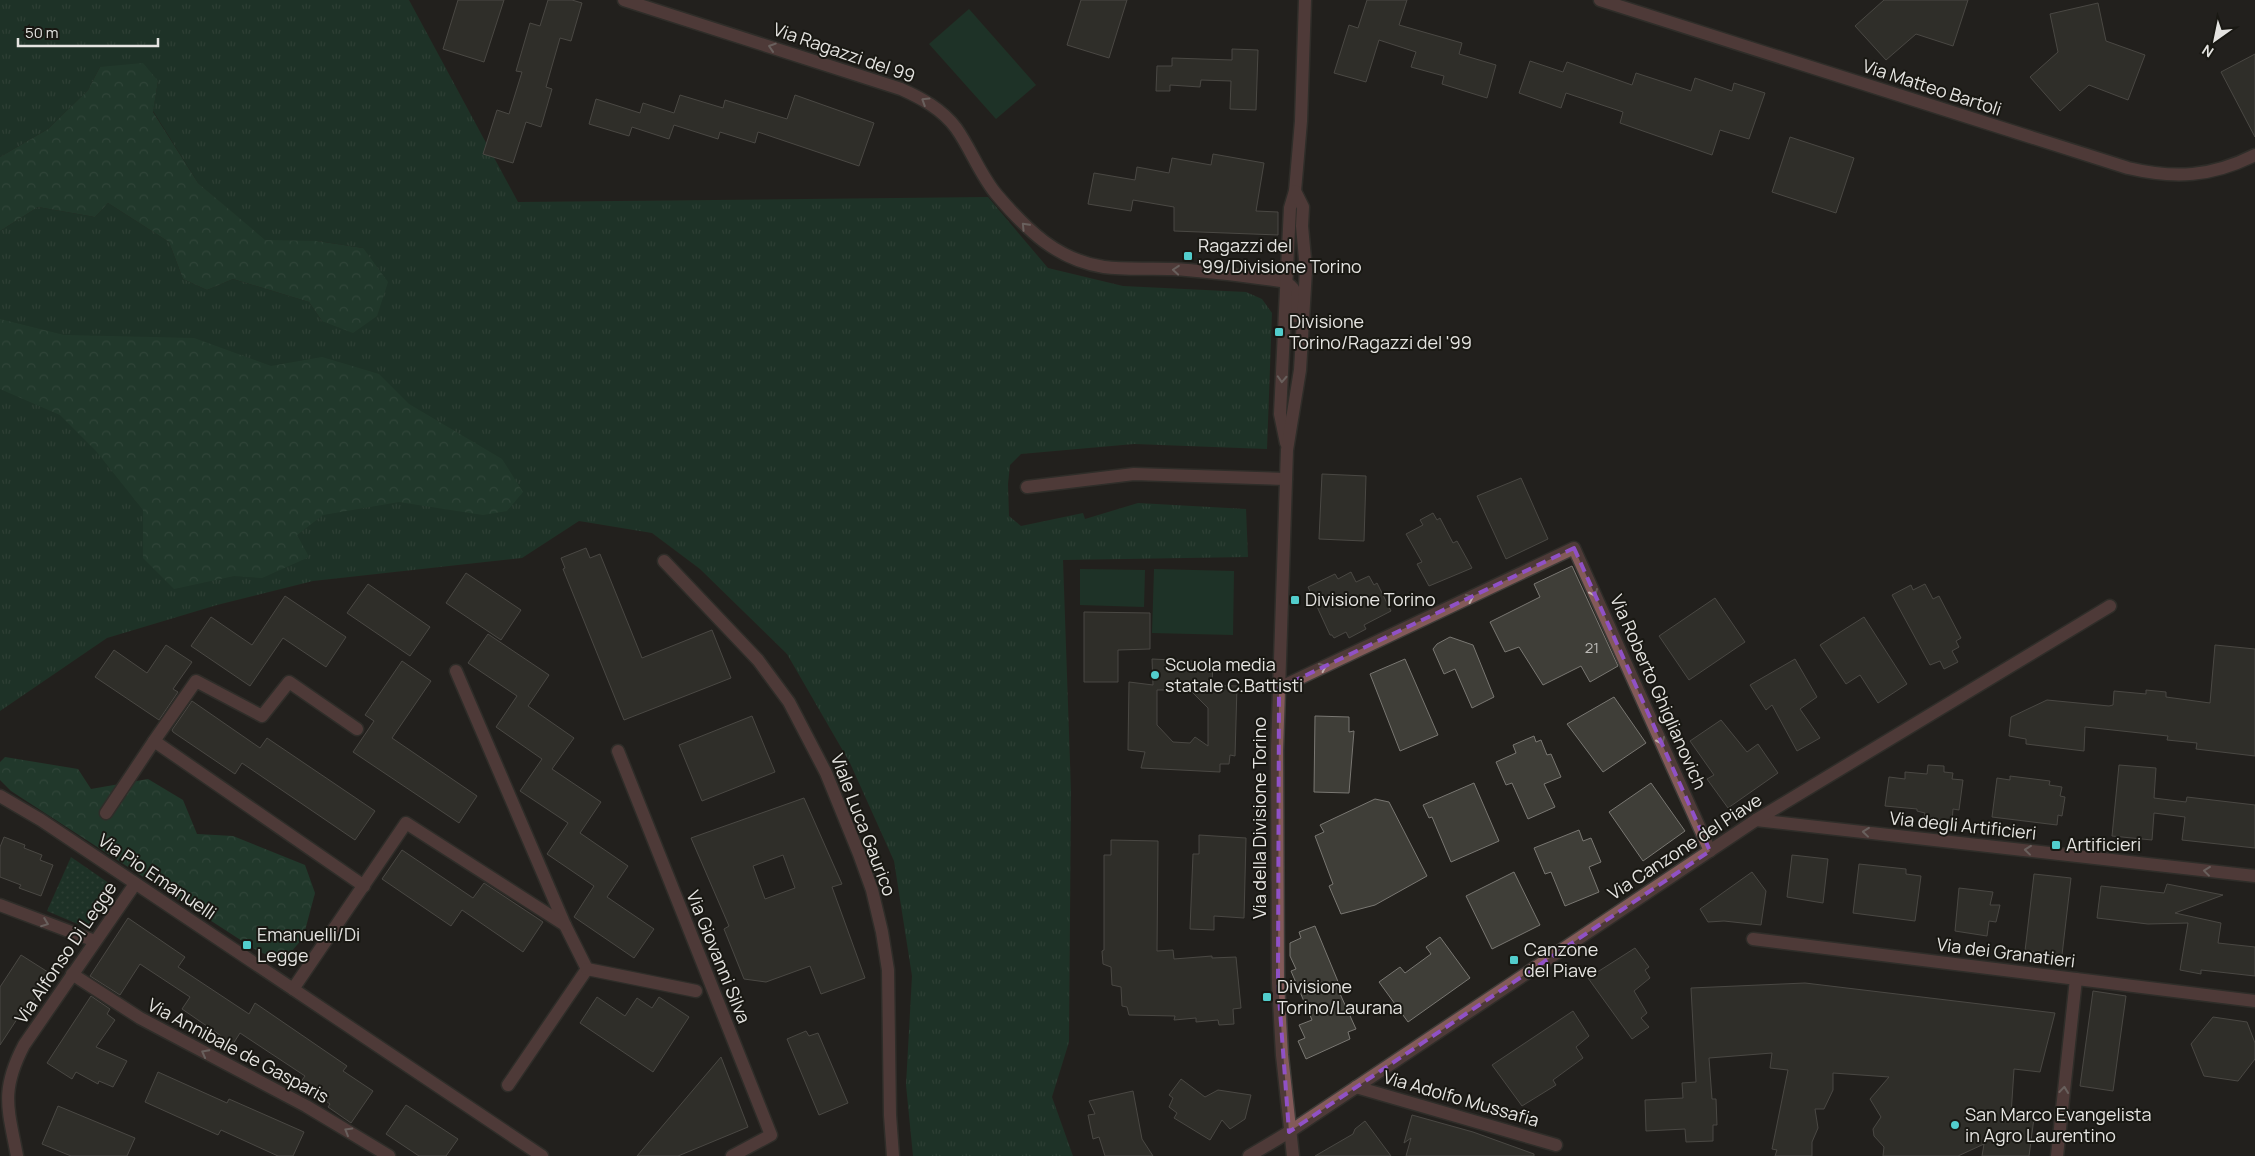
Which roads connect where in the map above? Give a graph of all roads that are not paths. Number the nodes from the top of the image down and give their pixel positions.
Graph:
1 (624, 0) edge
2 (1305, 0) edge
3 (1600, 0) edge
4 (2255, 155) edge
5 (1295, 191) junction
6 (1286, 282) junction
7 (1298, 381) junction
8 (1287, 450) junction
9 (1286, 479) junction
10 (1027, 487) dead end
11 (664, 561) dead end
12 (2110, 606) dead end
13 (456, 671) dead end
14 (1279, 688) junction
15 (357, 729) dead end
16 (154, 741) junction
17 (618, 751) dead end
18 (0, 796) edge
19 (106, 814) dead end
20 (1756, 820) junction
21 (1710, 851) junction
22 (2255, 876) edge
23 (135, 884) junction
24 (364, 886) junction
25 (0, 905) edge
26 (565, 925) junction
27 (1753, 939) dead end
28 (95, 941) junction
29 (586, 969) junction
30 (72, 974) junction
31 (2076, 979) junction
32 (293, 989) junction
33 (696, 991) dead end
34 (2255, 1000) edge
35 (508, 1086) dead end
36 (1356, 1087) junction
37 (1289, 1132) junction
38 (1556, 1145) dead end
39 (17, 1156) edge
40 (389, 1156) edge
41 (542, 1156) edge
42 (732, 1156) edge
43 (893, 1156) edge
44 (1249, 1156) edge
45 (1293, 1156) edge
46 (2057, 1156) edge

6 -> 1 street, Via Ragazzi del 99
2 - 5 street, Via della Divisione Torino
3 - 4 street, Via Matteo Bartoli
5 - 6 street, Via della Divisione Torino
5 - 7 street, Via della Divisione Torino
6 - 7 street
6 -> 8 street, Via della Divisione Torino
7 - 8 street, Via della Divisione Torino
8 - 9 street, Via della Divisione Torino
9 - 10 street
9 - 14 street, Via della Divisione Torino
11 - 43 street, Viale Luca Gaurico
12 - 20 street, Via Canzone del Piave
13 - 26 street
14 -> 21 street, Via Roberto Ghiglianovich
14 - 37 street, Via della Divisione Torino
15 - 16 street, Via Pio Emanuelli
16 - 19 street, Via Pio Emanuelli
16 - 24 street
17 - 42 street, Via Giovanni Silva
18 - 23 street, Via Pio Emanuelli
20 - 21 street, Via Canzone del Piave
22 -> 20 street, Via degli Artificieri
21 - 36 street, Via Canzone del Piave
23 - 28 street, Via Alfonso Di Legge
23 - 32 street, Via Pio Emanuelli
24 - 26 street
24 - 32 street
25 -> 28 street
26 - 29 street
27 - 31 street, Via dei Granatieri
28 - 30 street, Via Alfonso Di Legge
29 - 33 street
29 - 35 street
30 - 39 street, Via Alfonso Di Legge
40 -> 30 street, Via Annibale de Gasparis
31 - 34 street, Via dei Granatieri
46 -> 31 street
32 - 41 street, Via Pio Emanuelli
36 - 37 street, Via Canzone del Piave
36 - 38 street, Via Adolfo Mussafia
37 - 44 street, Via Canzone del Piave
37 - 45 street, Via della Divisione Torino

